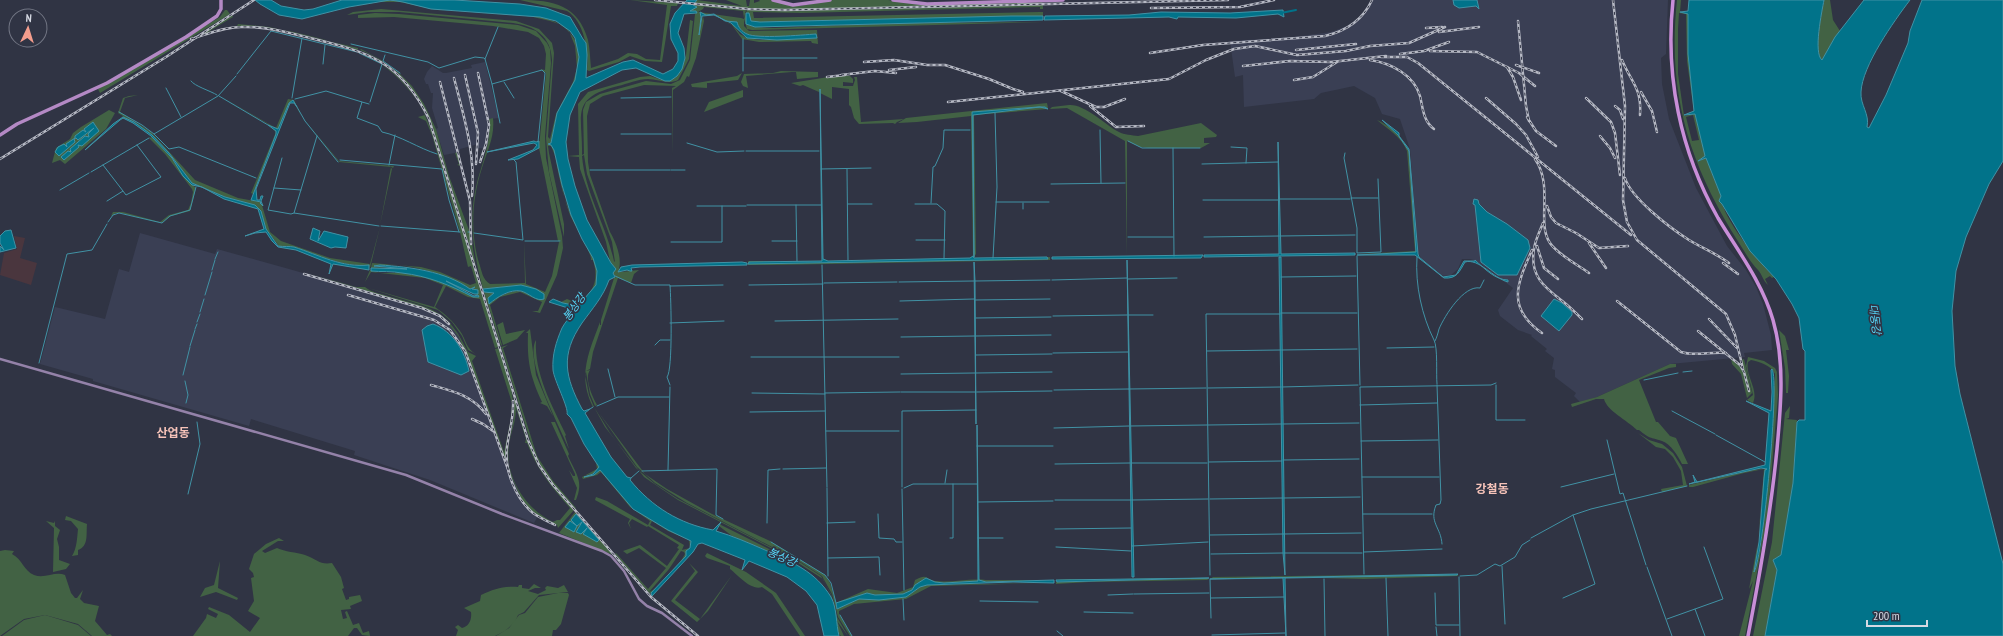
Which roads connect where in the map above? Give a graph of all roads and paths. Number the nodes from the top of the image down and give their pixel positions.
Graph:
1 (222, 0) edge
2 (773, 0) edge
3 (830, 0) edge
4 (893, 0) edge
5 (1063, 0) edge
6 (1673, 0) edge
7 (0, 135) edge
8 (0, 359) edge
9 (692, 636) edge
10 (1748, 636) edge

1 - 7 main road
2 - 3 main road
4 - 5 main road
6 - 10 highway
8 - 9 main road

